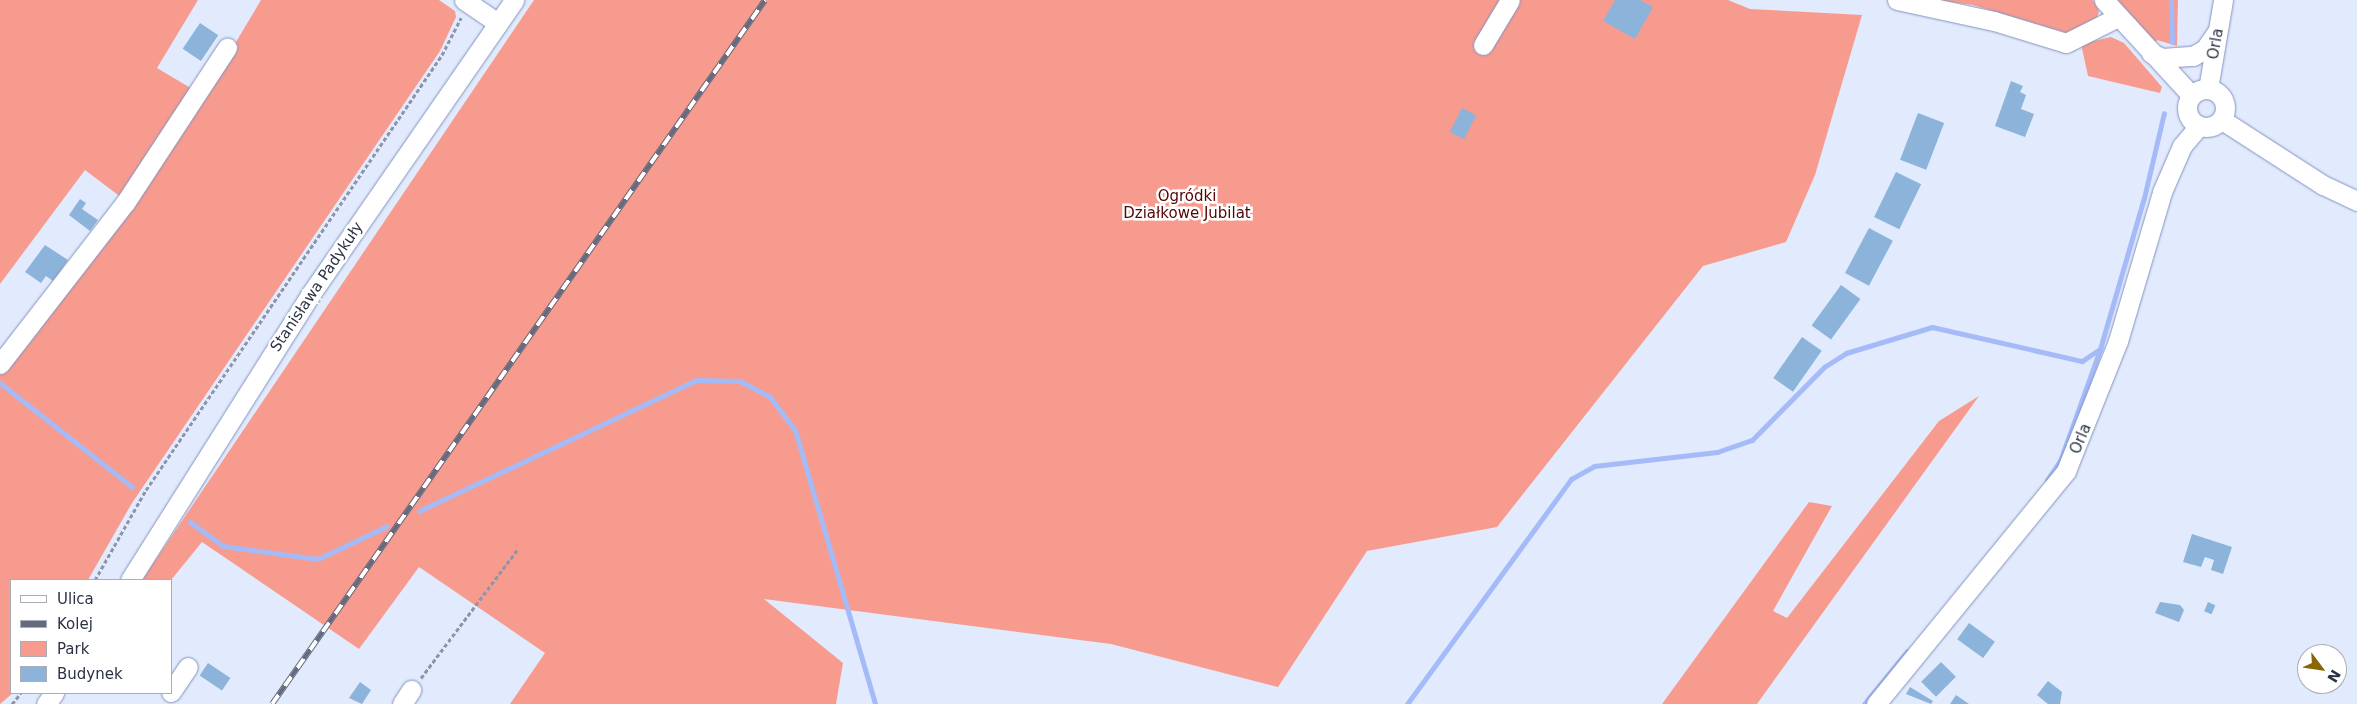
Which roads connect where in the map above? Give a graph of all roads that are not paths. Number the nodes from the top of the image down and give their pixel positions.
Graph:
1 (514, 0) edge
2 (1510, 0) edge
3 (1897, 0) edge
4 (2104, 0) edge
5 (2224, 0) edge
6 (466, 2) edge
7 (2118, 17) junction
8 (498, 24) junction
9 (2218, 31) junction
10 (1483, 45) dead end
11 (228, 48) dead end
12 (2151, 53) junction
13 (2199, 92) junction
14 (2222, 120) junction
15 (2199, 126) junction
16 (2357, 201) edge
17 (0, 364) edge
18 (131, 579) edge
19 (188, 667) dead end
20 (172, 691) edge
21 (1876, 704) edge

1 - 8 street, Stanisława Padykuły
2 - 10 street
3 - 7 street
4 - 7 street
5 - 9 street, Orla
6 - 8 street
7 - 12 street
8 - 18 street, Stanisława Padykuły
9 - 12 street
9 - 13 street, Orla
11 - 17 street
12 - 13 street
13 - 14 street
13 - 15 street, Orla
14 - 15 street
14 - 16 street
15 - 21 street, Orla
19 - 20 street

